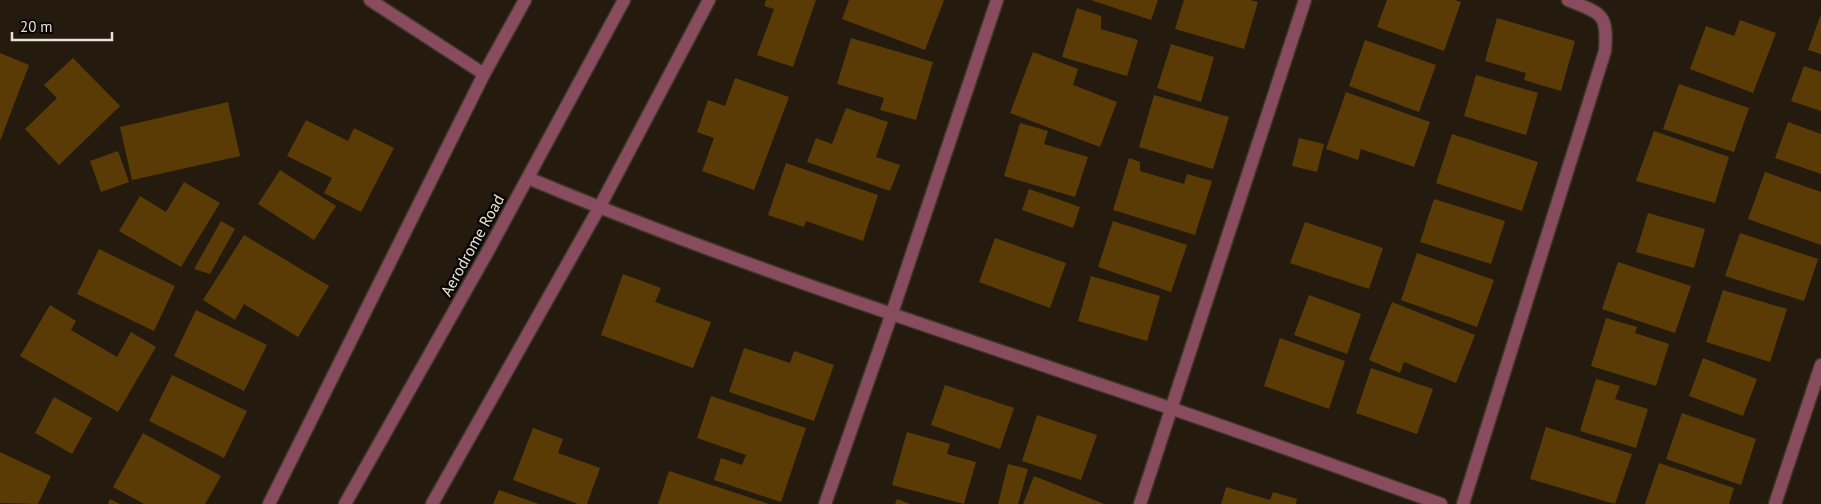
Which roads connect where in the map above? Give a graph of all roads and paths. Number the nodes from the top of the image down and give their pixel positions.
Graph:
1 (370, 0) edge
2 (525, 0) edge
3 (624, 0) edge
4 (709, 0) edge
5 (997, 0) edge
6 (1305, 0) edge
7 (1568, 0) edge
8 (484, 74) junction
9 (528, 178) junction
10 (599, 208) junction
11 (891, 316) junction
12 (1821, 365) edge
13 (1172, 409) junction
14 (269, 504) edge
15 (346, 504) edge
16 (432, 504) edge
17 (825, 504) edge
18 (1140, 504) edge
19 (1441, 504) edge
20 (1463, 504) edge
21 (1775, 504) edge

1 - 8 street
2 - 8 street
3 - 9 street, Aerodrome Road
4 - 10 street
5 - 11 street
6 - 13 street
7 - 20 street
8 - 14 street
9 - 10 street
9 - 15 street, Aerodrome Road
10 - 11 street
10 - 16 street
11 - 13 street
11 - 17 street
12 - 21 street
13 - 18 street
13 - 19 street

